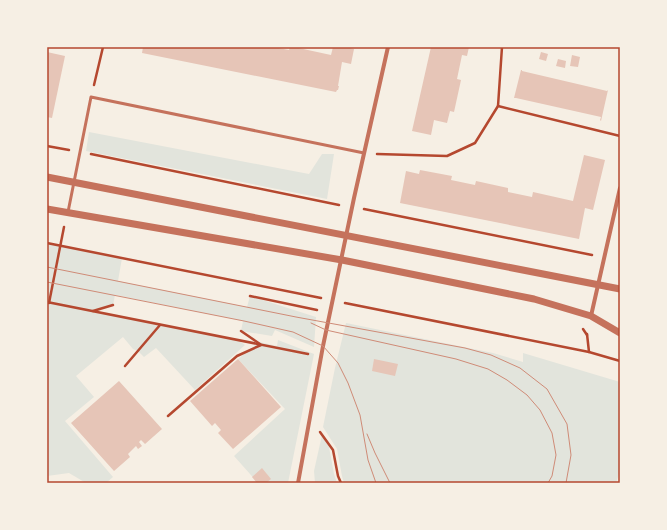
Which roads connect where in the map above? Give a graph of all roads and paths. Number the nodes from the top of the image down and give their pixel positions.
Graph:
1 (104, 47) edge
2 (388, 47) edge
3 (502, 47) edge
4 (91, 97) junction
5 (498, 106) junction
6 (620, 136) edge
7 (47, 146) edge
8 (79, 152) junction
9 (364, 153) junction
10 (47, 177) edge
11 (73, 182) junction
12 (620, 188) edge
13 (352, 207) junction
14 (47, 209) edge
15 (67, 214) junction
16 (346, 235) junction
17 (47, 243) edge
18 (60, 246) junction
19 (603, 258) junction
20 (342, 260) junction
21 (597, 285) junction
22 (620, 290) edge
23 (250, 296) dead end
24 (332, 301) junction
25 (48, 303) edge
26 (113, 305) dead end
27 (92, 311) junction
28 (330, 313) junction
29 (591, 316) junction
30 (160, 325) junction
31 (242, 331) dead end
32 (620, 332) edge
33 (262, 345) junction
34 (589, 352) junction
35 (321, 357) junction
36 (620, 361) edge
37 (125, 366) dead end
38 (168, 416) dead end
39 (310, 417) junction
40 (298, 483) edge
41 (341, 483) edge

1 - 4 path
2 - 9 street
3 - 5 path
4 - 8 lane
4 - 9 lane
5 - 6 path
5 - 9 path
7 - 8 path
8 - 11 lane
8 - 13 path
9 - 13 street
10 - 11 street
11 - 15 lane
11 - 16 street
12 - 19 street
13 - 16 street
13 - 19 path
14 - 15 street
15 - 18 path
15 - 20 street
16 - 20 street
16 - 21 street
17 - 18 path
18 - 24 path
18 - 25 path
19 - 21 street
20 - 24 street
20 - 29 street
21 - 22 street
21 - 29 street
23 - 28 path
24 - 28 street
24 - 34 path
25 - 27 path
26 - 27 path
27 - 30 path
28 - 35 street
29 - 32 street
29 - 34 path
30 - 33 path
30 - 37 path
31 - 33 path
33 - 35 path
33 - 38 path
34 - 36 path
35 - 39 street
39 - 40 street
39 - 41 path

